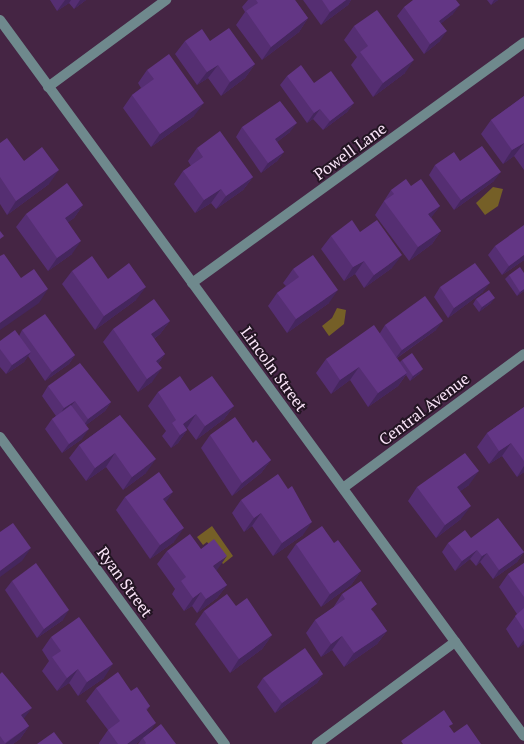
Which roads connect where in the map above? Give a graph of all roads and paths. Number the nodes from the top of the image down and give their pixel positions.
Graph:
1 (166, 0) edge
2 (0, 20) edge
3 (524, 44) edge
4 (48, 86) junction
5 (192, 283) junction
6 (524, 354) edge
7 (0, 437) edge
8 (342, 488) junction
9 (455, 642) junction
10 (524, 736) edge
11 (225, 744) edge
12 (317, 744) edge

1 - 4 street
2 - 4 street, Lincoln Street
3 - 5 street, Powell Lane
4 - 5 street, Lincoln Street
5 - 8 street, Lincoln Street
6 - 8 street, Central Avenue
7 - 11 street, Ryan Street
8 - 9 street, Lincoln Street
9 - 10 street, Lincoln Street
9 - 12 street

